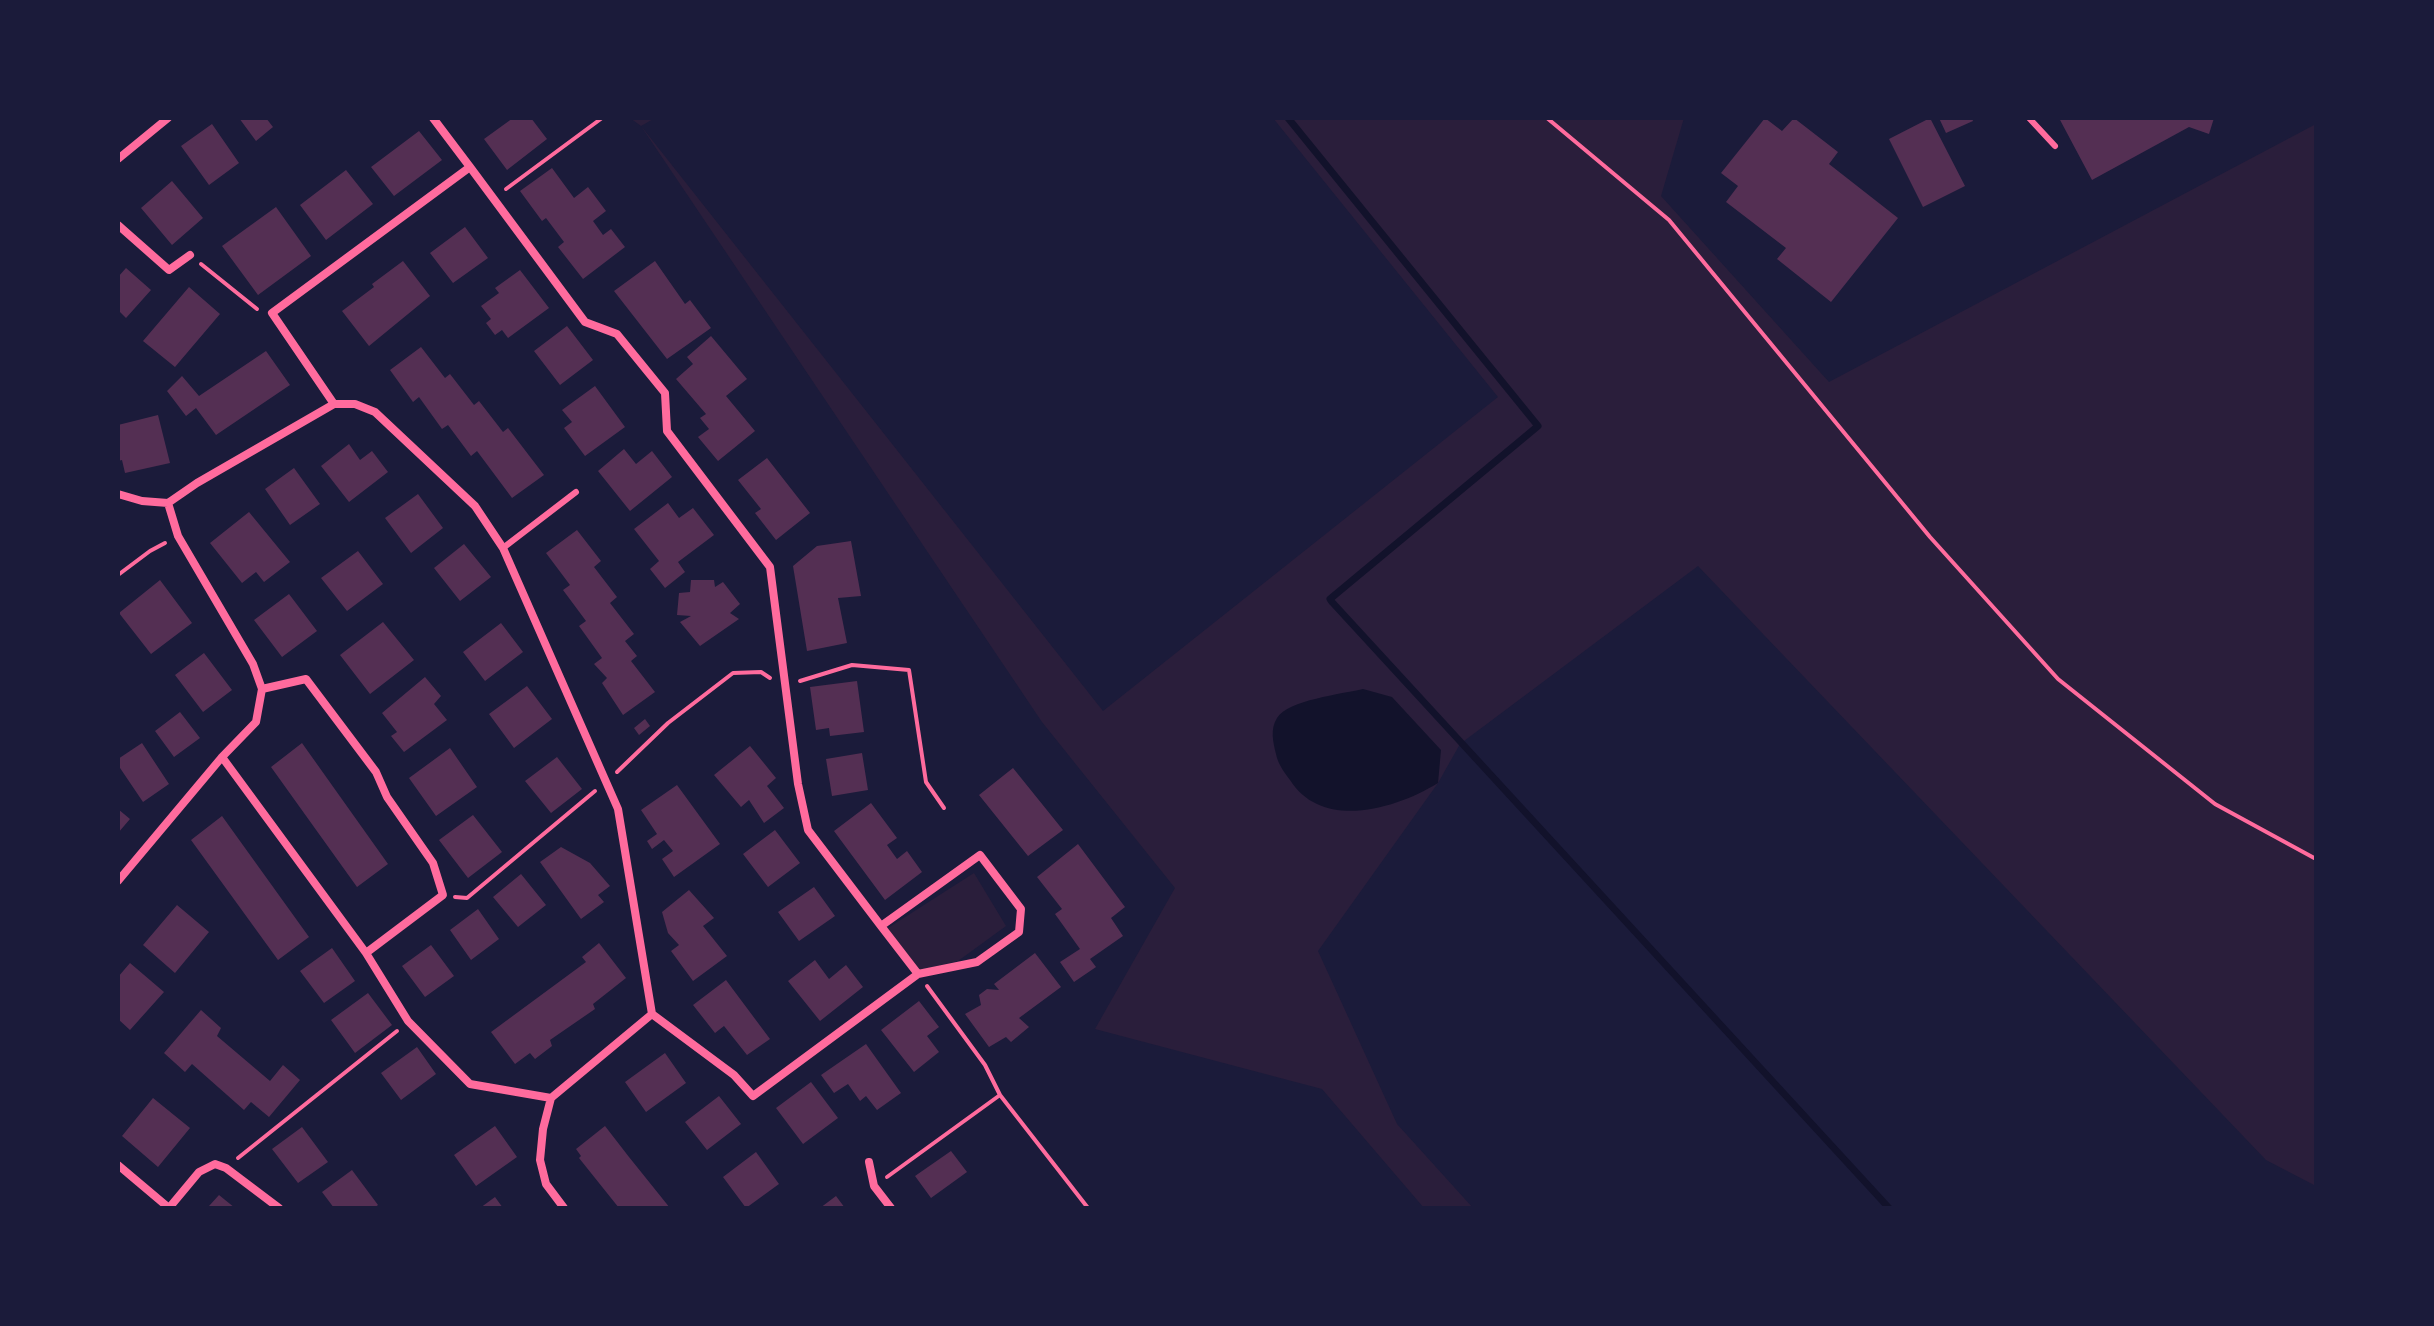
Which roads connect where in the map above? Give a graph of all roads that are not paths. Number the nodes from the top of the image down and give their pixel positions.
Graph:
1 (168, 118) edge
2 (433, 118) edge
3 (2029, 118) edge
4 (2055, 146) dead end
5 (118, 159) edge
6 (470, 167) junction
7 (118, 225) edge
8 (190, 255) road end
9 (334, 404) junction
10 (576, 492) dead end
11 (118, 494) edge
12 (168, 503) junction
13 (503, 548) junction
14 (262, 689) junction
15 (222, 757) junction
16 (118, 881) edge
17 (881, 926) junction
18 (366, 953) junction
19 (918, 974) junction
20 (652, 1014) junction
21 (551, 1098) junction
22 (869, 1162) dead end
23 (118, 1165) edge
24 (169, 1208) edge
25 (279, 1208) edge
26 (564, 1208) edge
27 (891, 1208) edge

1 - 5 street
2 - 6 street
3 - 4 lane
6 - 9 street
6 - 17 street
7 - 8 street
9 - 12 street
9 - 13 street
10 - 13 lane
11 - 12 street
12 - 14 street
13 - 20 street
14 - 15 street
14 - 18 street
15 - 16 street
15 - 18 street
17 - 19 street
17 - 19 street
18 - 21 street
19 - 20 street
20 - 21 street
21 - 26 street
22 - 27 street
23 - 24 street
24 - 25 street

